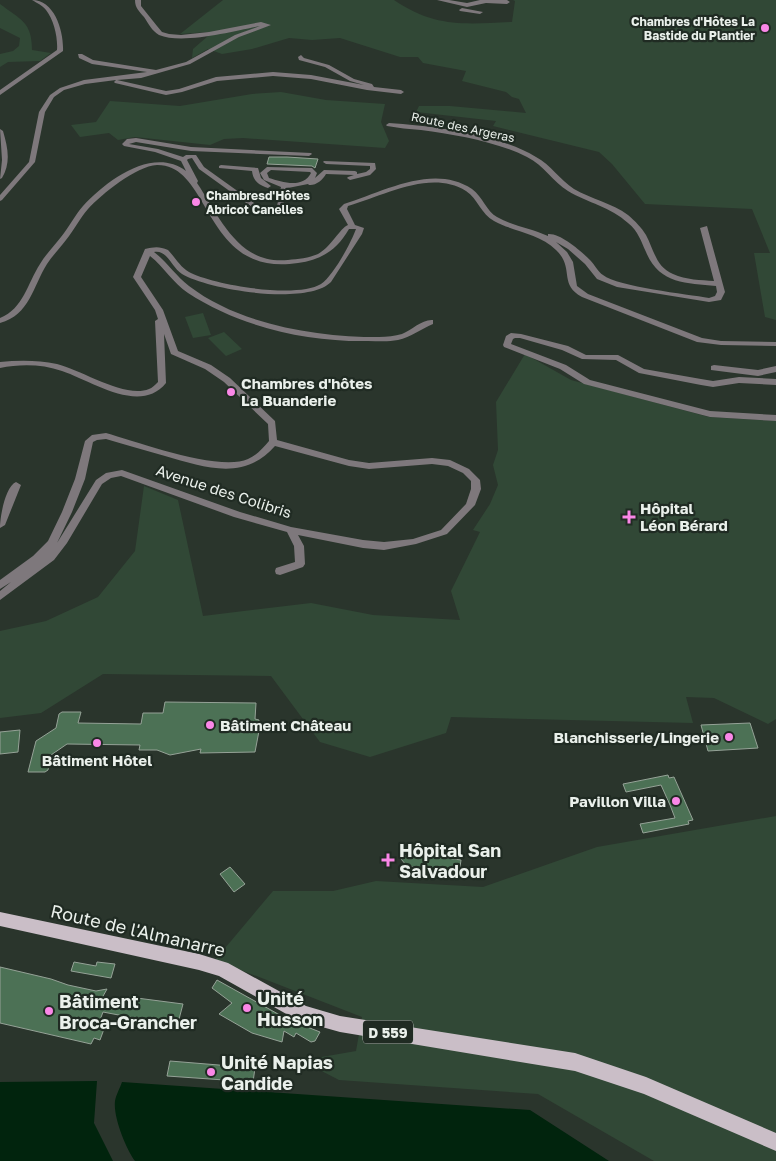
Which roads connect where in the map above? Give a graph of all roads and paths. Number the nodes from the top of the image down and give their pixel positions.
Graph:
1 (35, 0) edge
2 (138, 0) edge
3 (440, 0) edge
4 (485, 1) edge
5 (450, 2) junction
6 (507, 2) dead end
7 (480, 12) dead end
8 (80, 54) dead end
9 (301, 57) dead end
10 (157, 72) junction
11 (111, 80) junction
12 (367, 88) junction
13 (401, 92) dead end
14 (0, 93) edge
15 (389, 125) dead end
16 (0, 130) edge
17 (309, 154) dead end
18 (184, 160) junction
19 (326, 162) dead end
20 (220, 167) dead end
21 (356, 173) dead end
22 (0, 177) edge
23 (322, 177) junction
24 (193, 181) junction
25 (284, 188) junction
26 (0, 199) edge
27 (352, 226) junction
28 (704, 228) dead end
29 (543, 236) junction
30 (148, 251) junction
31 (720, 284) junction
32 (159, 310) junction
33 (0, 321) edge
34 (430, 322) dead end
35 (776, 344) edge
36 (0, 365) edge
37 (714, 368) dead end
38 (776, 369) edge
39 (740, 376) junction
40 (776, 382) edge
41 (776, 418) edge
42 (273, 442) junction
43 (16, 485) dead end
44 (0, 525) edge
45 (291, 530) junction
46 (280, 571) dead end
47 (0, 585) edge
48 (0, 596) edge
49 (0, 919) edge
50 (776, 1142) edge

1 - 14 street
2 - 10 street
3 - 5 street
4 - 5 street
4 - 6 street
5 - 7 street
8 - 10 street
9 - 12 street
10 - 11 street
11 - 12 street
11 - 26 street
12 - 13 street
15 - 31 street, Route des Argeras
16 - 22 street
17 - 18 street
18 - 24 street
18 - 25 street
19 - 23 street
20 - 25 street
21 - 23 street
23 - 25 street
24 - 27 street
24 - 33 street
25 - 25 street
27 - 29 street
27 - 30 street
28 - 31 street
29 - 31 street
29 - 35 street
30 - 32 street
30 - 34 street
32 - 36 street
32 - 42 street
37 - 39 street
38 - 39 street
39 - 40 street
39 - 41 street
42 - 45 street, Avenue des Colibris
42 - 47 street
43 - 44 street
45 - 46 street
45 - 48 street, Avenue des Colibris
49 - 50 main road, Route de l'Almanarre / D 559

